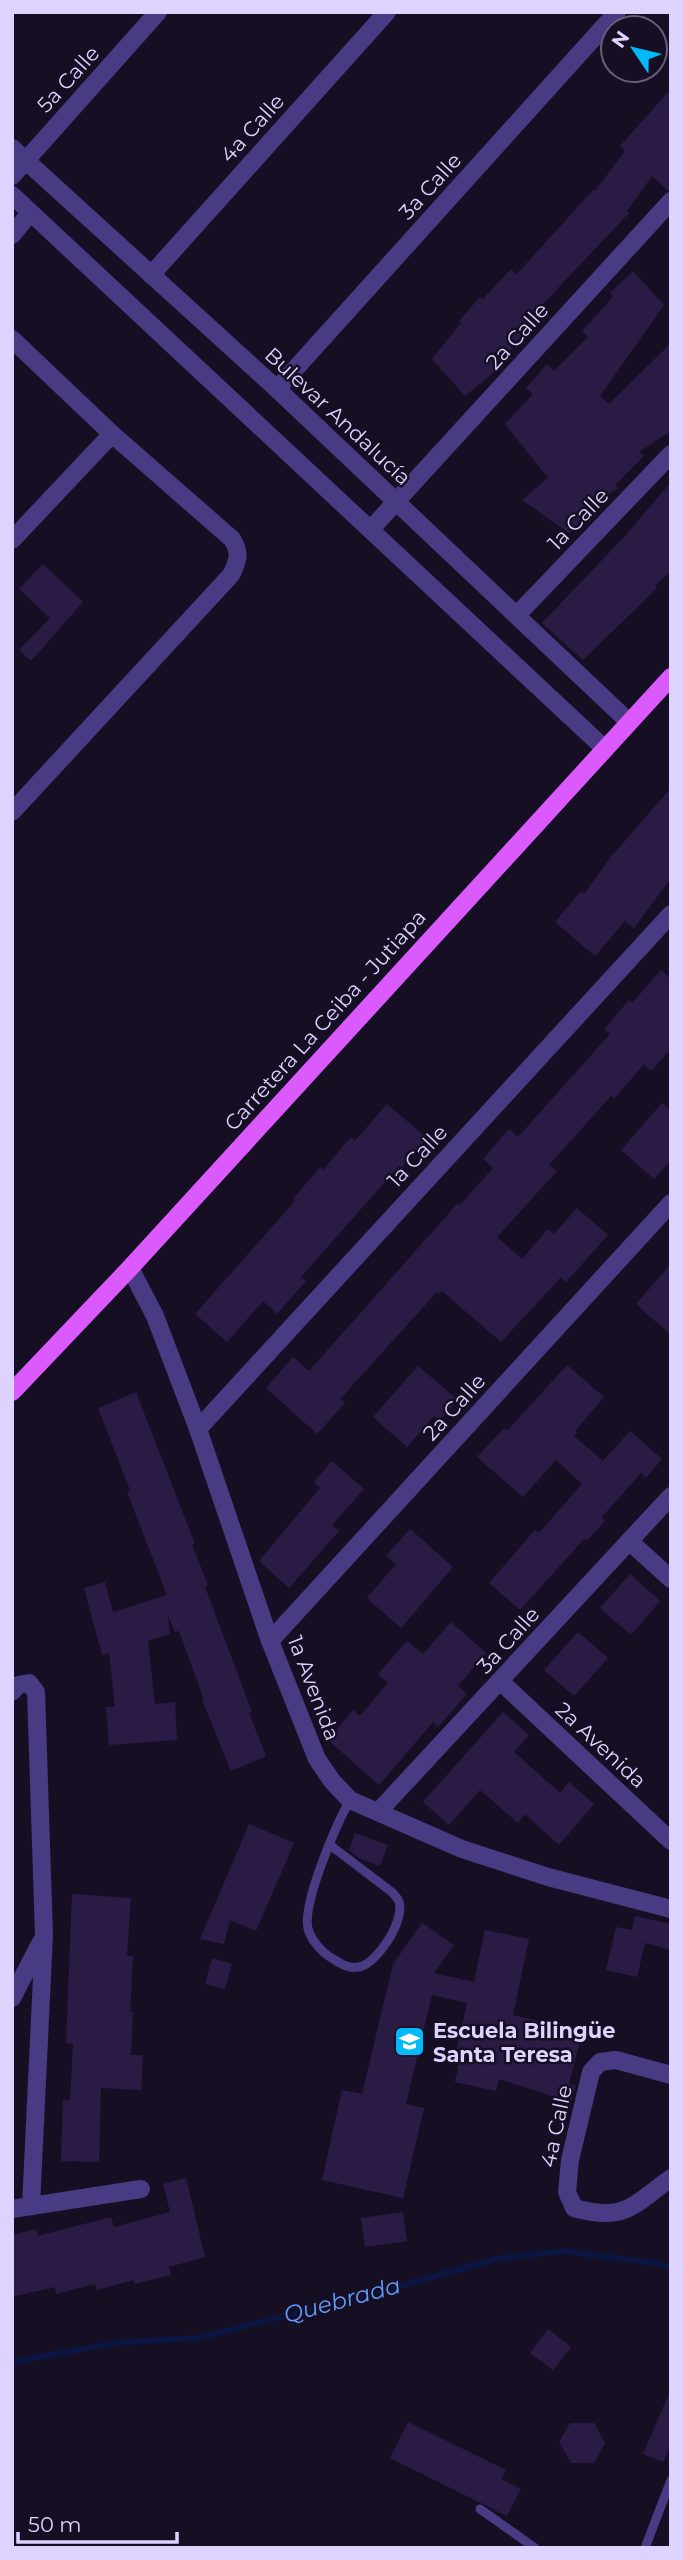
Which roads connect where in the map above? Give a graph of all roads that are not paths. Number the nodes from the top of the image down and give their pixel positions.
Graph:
1 (158, 12) edge
2 (387, 12) edge
3 (617, 12) edge
4 (19, 154) edge
5 (12, 176) edge
6 (12, 195) edge
7 (671, 201) edge
8 (30, 213) junction
9 (12, 235) edge
10 (150, 275) junction
11 (12, 339) edge
12 (277, 389) junction
13 (112, 434) junction
14 (671, 454) edge
15 (396, 502) junction
16 (371, 529) junction
17 (12, 540) edge
18 (517, 615) junction
19 (671, 677) edge
20 (629, 722) junction
21 (604, 748) junction
22 (12, 812) edge
23 (671, 914) edge
24 (671, 1203) edge
25 (130, 1268) junction
26 (12, 1392) edge
27 (198, 1429) junction
28 (671, 1496) edge
29 (629, 1541) junction
30 (671, 1578) edge
31 (271, 1641) junction
32 (501, 1682) junction
33 (12, 1692) edge
34 (350, 1800) junction
35 (377, 1812) junction
36 (671, 1841) edge
37 (330, 1845) junction
38 (671, 1909) edge
39 (44, 1935) junction
40 (12, 1998) edge
41 (671, 2075) edge
42 (671, 2178) edge
43 (141, 2189) dead end
44 (31, 2206) junction
45 (12, 2208) edge
46 (671, 2480) edge
47 (480, 2510) dead end
48 (535, 2548) edge
49 (645, 2548) edge

1 - 4 street, 5a Calle
2 - 10 street, 4a Calle
3 - 12 street, 3a Calle
4 - 5 street, 5a Calle
4 - 10 street, Bulevar Andalucía
6 - 8 street
7 - 15 street, 2a Calle
8 - 9 street
8 - 16 street
10 - 12 street, Bulevar Andalucía
11 - 13 street
12 - 15 street, Bulevar Andalucía
13 - 17 street
13 - 22 street
14 - 18 street, 1a Calle
15 - 16 street, 2a Calle
15 - 18 street, Bulevar Andalucía
16 - 21 street
18 - 20 street, Bulevar Andalucía
19 - 20 main road, Carretera La Ceiba - Jutiapa
20 - 21 main road, Carretera La Ceiba - Jutiapa
21 - 25 main road, Carretera La Ceiba - Jutiapa
23 - 27 street, 1a Calle
24 - 31 street, 2a Calle
25 - 26 main road, Carretera La Ceiba - Jutiapa
25 - 27 street, 1a Avenida
27 - 31 street, 1a Avenida
28 - 29 street, 3a Calle
29 - 30 street
29 - 32 street, 3a Calle
31 - 34 street, 1a Avenida
32 - 35 street, 3a Calle
32 - 36 street, 2a Avenida
33 - 39 street
34 - 35 street, 1a Avenida
34 - 37 lane
35 - 38 street, 1a Avenida
37 - 37 lane
39 - 40 street
39 - 44 street
41 - 42 street, 4a Calle
43 - 44 street
44 - 45 street
46 - 49 lane
47 - 48 lane

